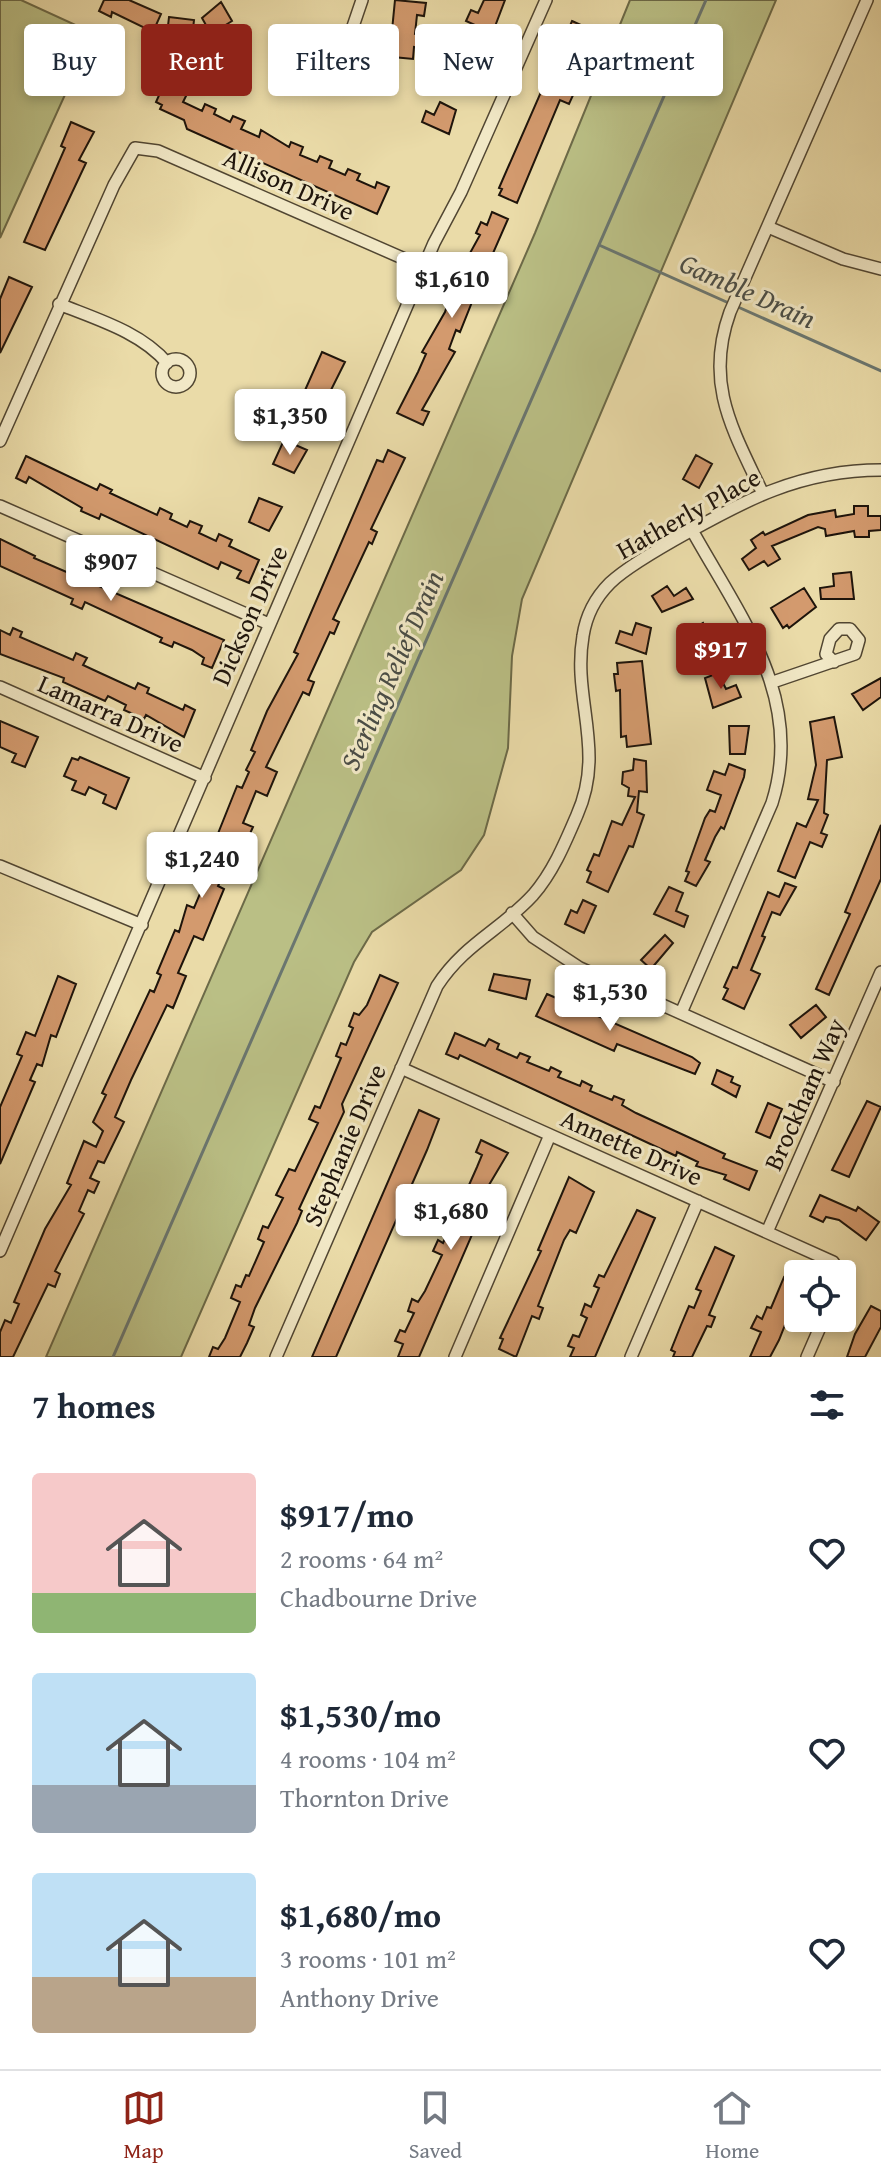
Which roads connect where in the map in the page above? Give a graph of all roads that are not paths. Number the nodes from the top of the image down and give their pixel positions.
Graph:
1 (362, 0) edge
2 (546, 0) edge
3 (867, 0) edge
4 (354, 24) edge
5 (768, 227) junction
6 (423, 267) junction
7 (881, 269) edge
8 (59, 304) junction
9 (167, 363) dead end
10 (0, 441) edge
11 (881, 470) edge
12 (763, 494) junction
13 (0, 506) edge
14 (693, 532) junction
15 (269, 624) junction
16 (826, 650) junction
17 (834, 662) junction
18 (820, 664) junction
19 (773, 682) junction
20 (0, 687) edge
21 (205, 778) junction
22 (0, 866) edge
23 (512, 913) junction
24 (142, 925) junction
25 (459, 955) joint
26 (881, 972) edge
27 (681, 1013) junction
28 (401, 1068) junction
29 (834, 1082) junction
30 (550, 1135) junction
31 (698, 1201) junction
32 (767, 1232) junction
33 (0, 1251) edge
34 (829, 1260) edge
35 (818, 1332) edge
36 (276, 1357) edge
37 (455, 1357) edge
38 (631, 1357) edge
39 (807, 1357) edge

1 - 4 street
2 - 6 street, Dickson Drive
3 - 5 street
5 - 7 street
5 - 12 street
6 - 8 street, Allison Drive
6 - 15 street, Dickson Drive
8 - 9 street
8 - 10 street
11 - 12 street, Hatherly Place
12 - 14 street, Hatherly Place
13 - 15 street
14 - 19 street
14 - 23 street, Hatherly Place
15 - 21 street, Dickson Drive
16 - 17 street
16 - 17 street
16 - 18 street
17 - 18 street
18 - 19 street
19 - 27 street
20 - 21 street, Lamarra Drive
21 - 24 street, Dickson Drive
22 - 24 street
23 - 25 street, Hatherly Place
23 - 27 street
24 - 33 street, Dickson Drive
25 - 28 street, Stephanie Drive
26 - 29 street, Brockham Way
27 - 29 street
28 - 30 street, Annette Drive
28 - 36 street, Stephanie Drive
29 - 32 street, Brockham Way
30 - 31 street, Annette Drive
30 - 37 street
31 - 32 street, Annette Drive
31 - 38 street
32 - 34 street, Annette Drive
35 - 39 street

